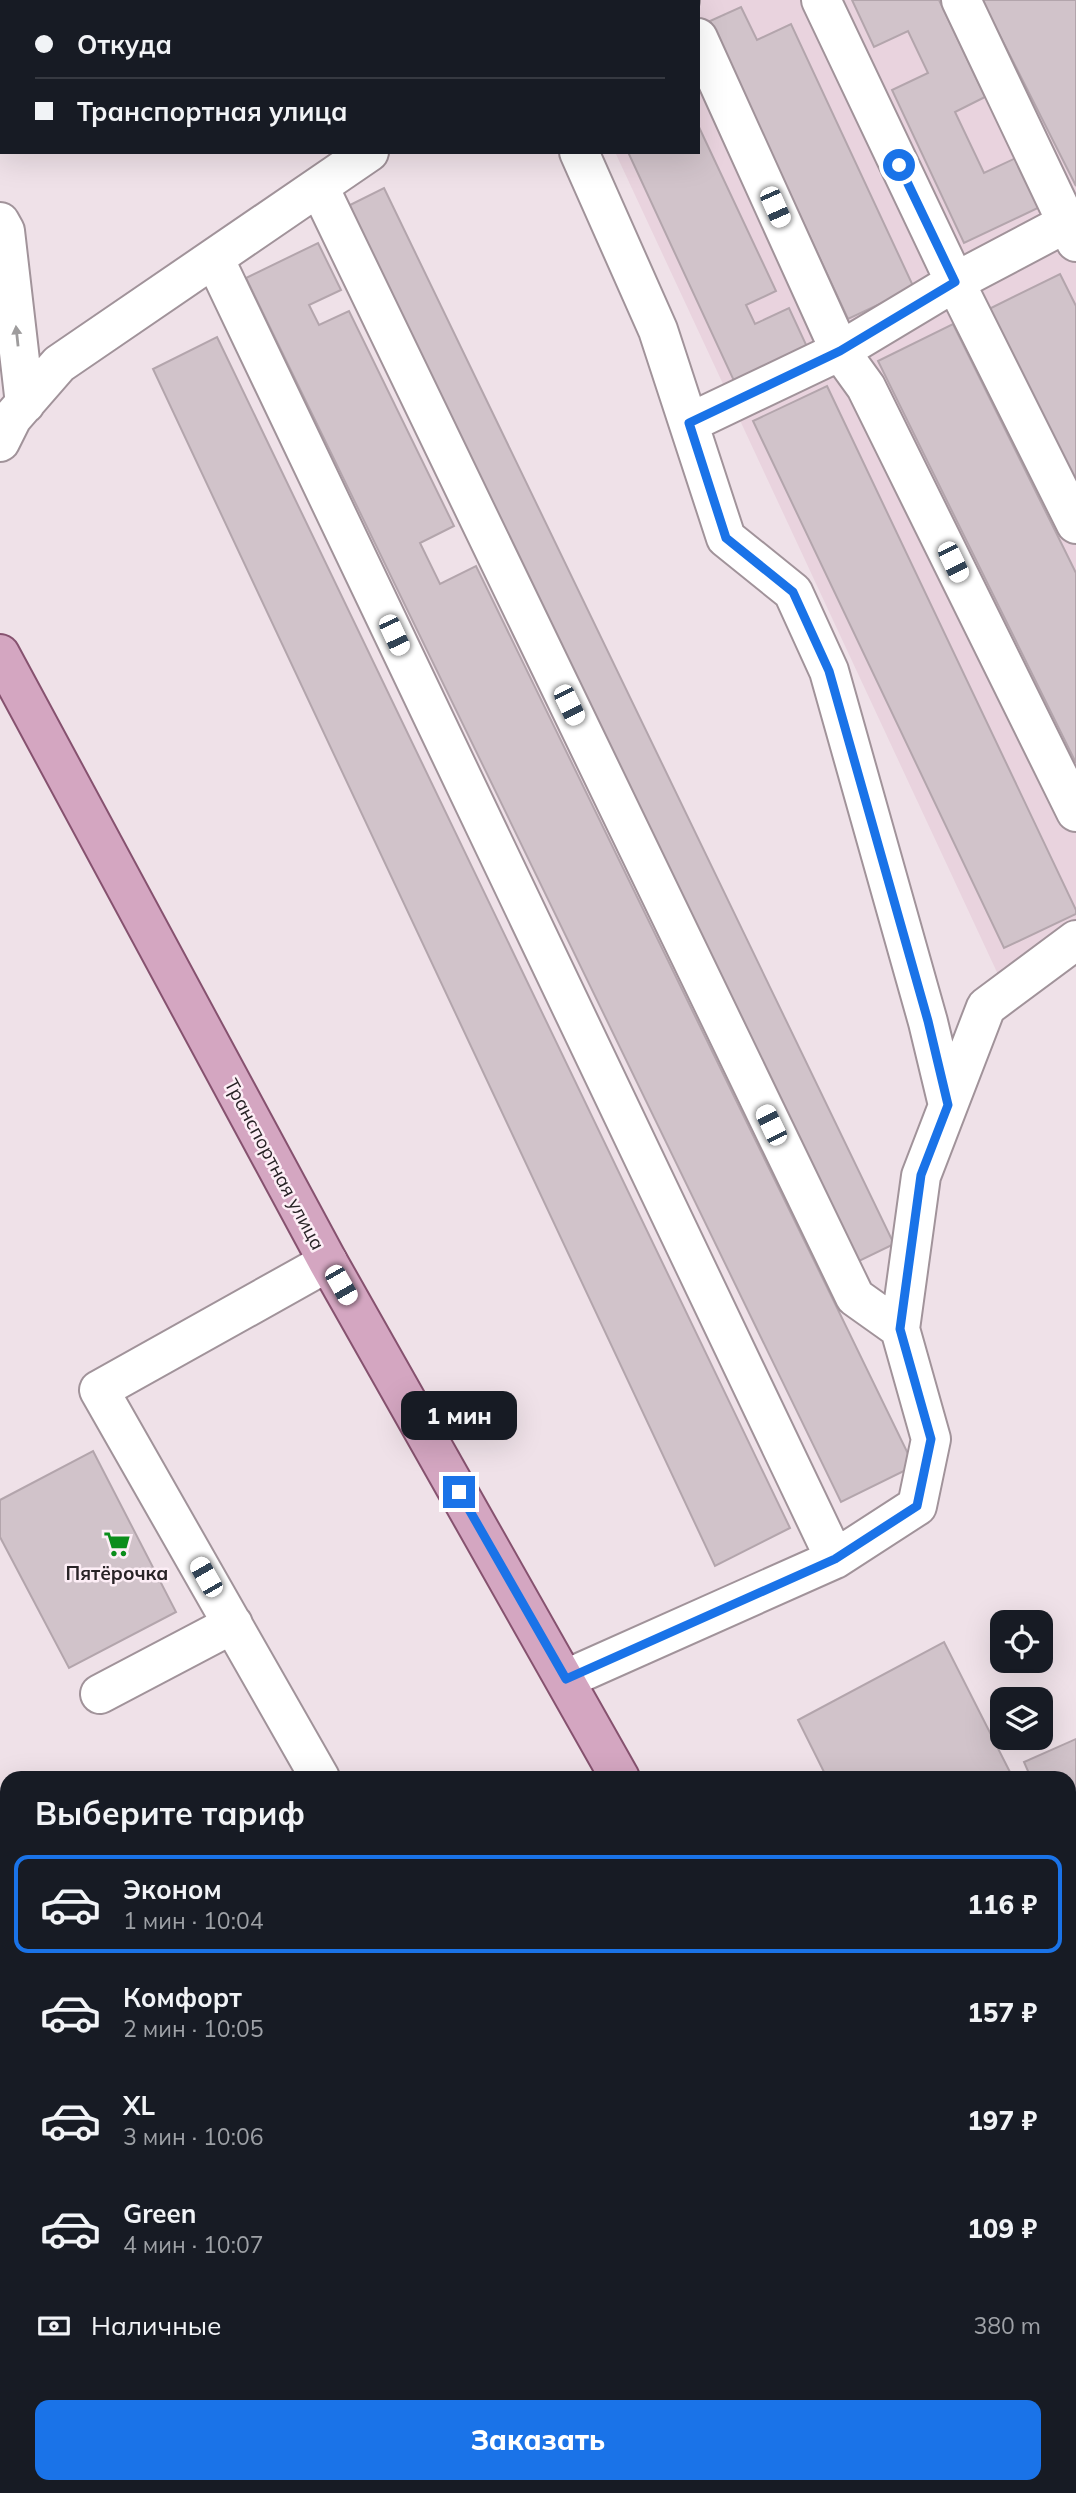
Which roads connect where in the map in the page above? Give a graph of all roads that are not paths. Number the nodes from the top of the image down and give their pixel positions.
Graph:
1 (821, 0) edge
2 (961, 0) edge
3 (700, 42) edge
4 (366, 154) edge
5 (580, 154) edge
6 (319, 187) junction
7 (0, 222) edge
8 (1073, 228) edge
9 (215, 260) junction
10 (955, 282) junction
11 (840, 351) junction
12 (24, 404) junction
13 (689, 423) junction
14 (0, 442) edge
15 (1076, 524) edge
16 (0, 654) edge
17 (1076, 812) edge
18 (1076, 940) edge
19 (948, 1105) junction
20 (328, 1262) junction
21 (900, 1329) junction
22 (835, 1559) junction
23 (233, 1624) junction
24 (566, 1679) junction
25 (100, 1694) dead end
26 (316, 1771) edge
27 (616, 1771) edge

1 - 10 lane
2 - 8 lane
3 - 11 lane
4 - 6 lane
5 - 13 lane
6 - 9 lane
6 - 21 lane
12 -> 7 lane
8 - 10 lane
9 - 12 lane
9 - 22 lane
10 - 11 lane
10 - 15 lane
11 - 13 lane
11 - 17 lane
12 - 14 lane
13 - 19 lane
16 - 20 main road, Транспортная улица
18 - 19 lane
19 - 21 lane
20 - 23 lane
20 - 24 main road, Транспортная улица
21 - 22 lane
22 - 24 lane
23 - 25 lane
23 - 26 lane
24 - 27 main road, Транспортная улица

